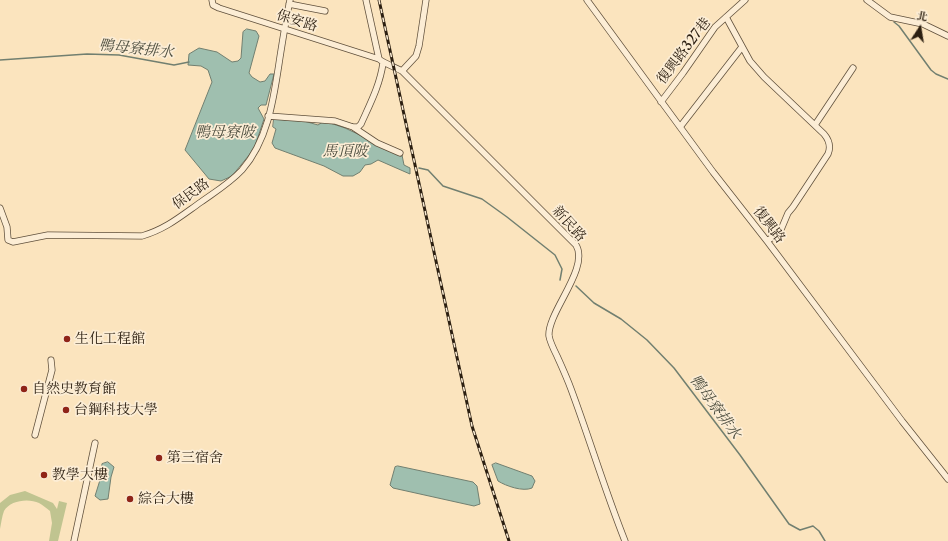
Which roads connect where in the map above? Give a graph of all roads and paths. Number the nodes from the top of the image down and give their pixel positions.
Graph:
1 (212, 0) edge
2 (366, 0) edge
3 (426, 0) edge
4 (587, 0) edge
5 (745, 0) edge
6 (867, 0) edge
7 (290, 2) edge
8 (325, 11) dead end
9 (726, 17) junction
10 (284, 30) junction
11 (948, 36) edge
12 (742, 47) junction
13 (381, 61) junction
14 (853, 68) dead end
15 (402, 71) junction
16 (661, 102) junction
17 (268, 116) junction
18 (815, 125) junction
19 (353, 127) junction
20 (680, 127) junction
21 (400, 153) dead end
22 (0, 208) edge
23 (767, 241) junction
24 (51, 360) dead end
25 (35, 435) dead end
26 (95, 443) dead end
27 (935, 462) junction
28 (948, 479) edge
29 (948, 483) edge
30 (74, 541) edge
31 (625, 541) edge

1 - 10 street, 保安路
2 - 13 street
3 - 15 street
4 - 16 street, 復興路
5 - 9 street, 復興路327巷
6 - 11 street
7 - 8 street
7 - 10 street, 保民路
9 - 12 street
9 - 16 street, 復興路327巷
10 - 13 street, 保安路
10 - 17 street, 保民路
12 - 18 street
12 - 20 street
13 - 15 street, 新民路
13 - 19 street
14 - 18 street
15 - 31 street, 新民路
16 - 20 street, 復興路
17 - 19 street
17 - 22 street, 保民路
18 - 23 street
19 - 21 street
20 - 23 street, 復興路
23 - 27 street, 復興路
24 - 25 street
26 - 30 street
27 - 28 street, 復興路
27 - 29 street, 復興路

